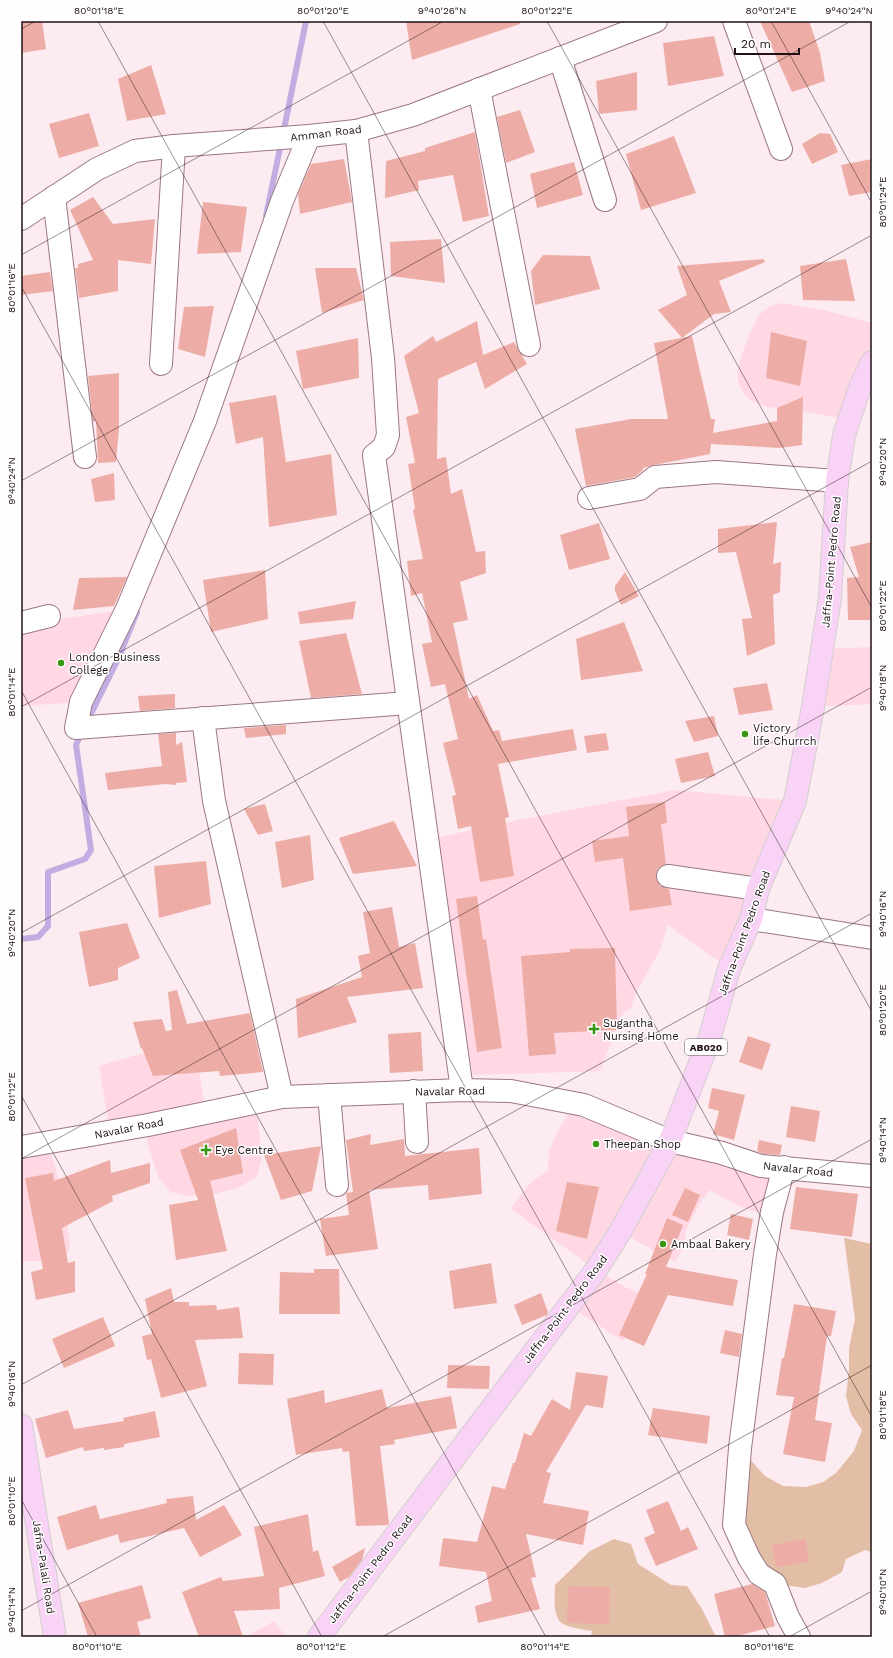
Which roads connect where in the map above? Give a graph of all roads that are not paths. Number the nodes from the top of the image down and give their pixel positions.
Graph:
1 (734, 21) edge
2 (653, 22) edge
3 (560, 58) junction
4 (479, 89) junction
5 (356, 131) junction
6 (310, 136) junction
7 (174, 146) junction
8 (781, 149) dead end
9 (54, 197) junction
10 (605, 200) dead end
11 (21, 219) edge
12 (529, 345) dead end
13 (872, 362) edge
14 (161, 364) dead end
15 (85, 457) dead end
16 (837, 481) junction
17 (589, 498) dead end
18 (49, 616) dead end
19 (21, 622) edge
20 (408, 703) junction
21 (203, 718) junction
22 (668, 876) dead end
23 (758, 889) junction
24 (751, 919) junction
25 (872, 938) edge
26 (462, 1090) junction
27 (414, 1091) junction
28 (329, 1095) junction
29 (282, 1097) junction
30 (670, 1141) junction
31 (417, 1142) dead end
32 (21, 1147) edge
33 (784, 1167) junction
34 (872, 1176) edge
35 (337, 1185) dead end
36 (21, 1425) edge
37 (55, 1637) edge
38 (319, 1637) edge
39 (799, 1637) edge

1 - 8 street
2 - 3 street, Amman Road
3 - 4 street, Amman Road
3 - 10 street
4 - 5 street, Amman Road
4 - 12 street
5 - 6 street, Amman Road
5 - 20 street
6 - 7 street, Amman Road
6 - 21 street
7 - 9 street, Amman Road
7 - 14 street
9 - 11 street, Amman Road
9 - 15 street
13 - 16 main road, Jaffna-Point Pedro Road / AB020
16 - 17 street
16 - 23 main road, Jaffna-Point Pedro Road / AB020
18 - 19 street
20 - 21 street
20 - 26 street
21 - 29 street
22 - 23 street
23 - 24 main road, Jaffna-Point Pedro Road / AB020
24 - 25 street
24 - 30 main road, Jaffna-Point Pedro Road / AB020
26 - 27 street, Navalar Road
26 - 30 street, Navalar Road
27 - 28 street, Navalar Road
27 - 31 street
28 - 29 street, Navalar Road
28 - 35 street
29 - 32 street, Navalar Road
30 - 33 street, Navalar Road
30 - 38 main road, Jaffna-Point Pedro Road / AB020
33 - 34 street, Navalar Road
33 - 39 street
36 - 37 main road, Jafna-Palali Road

